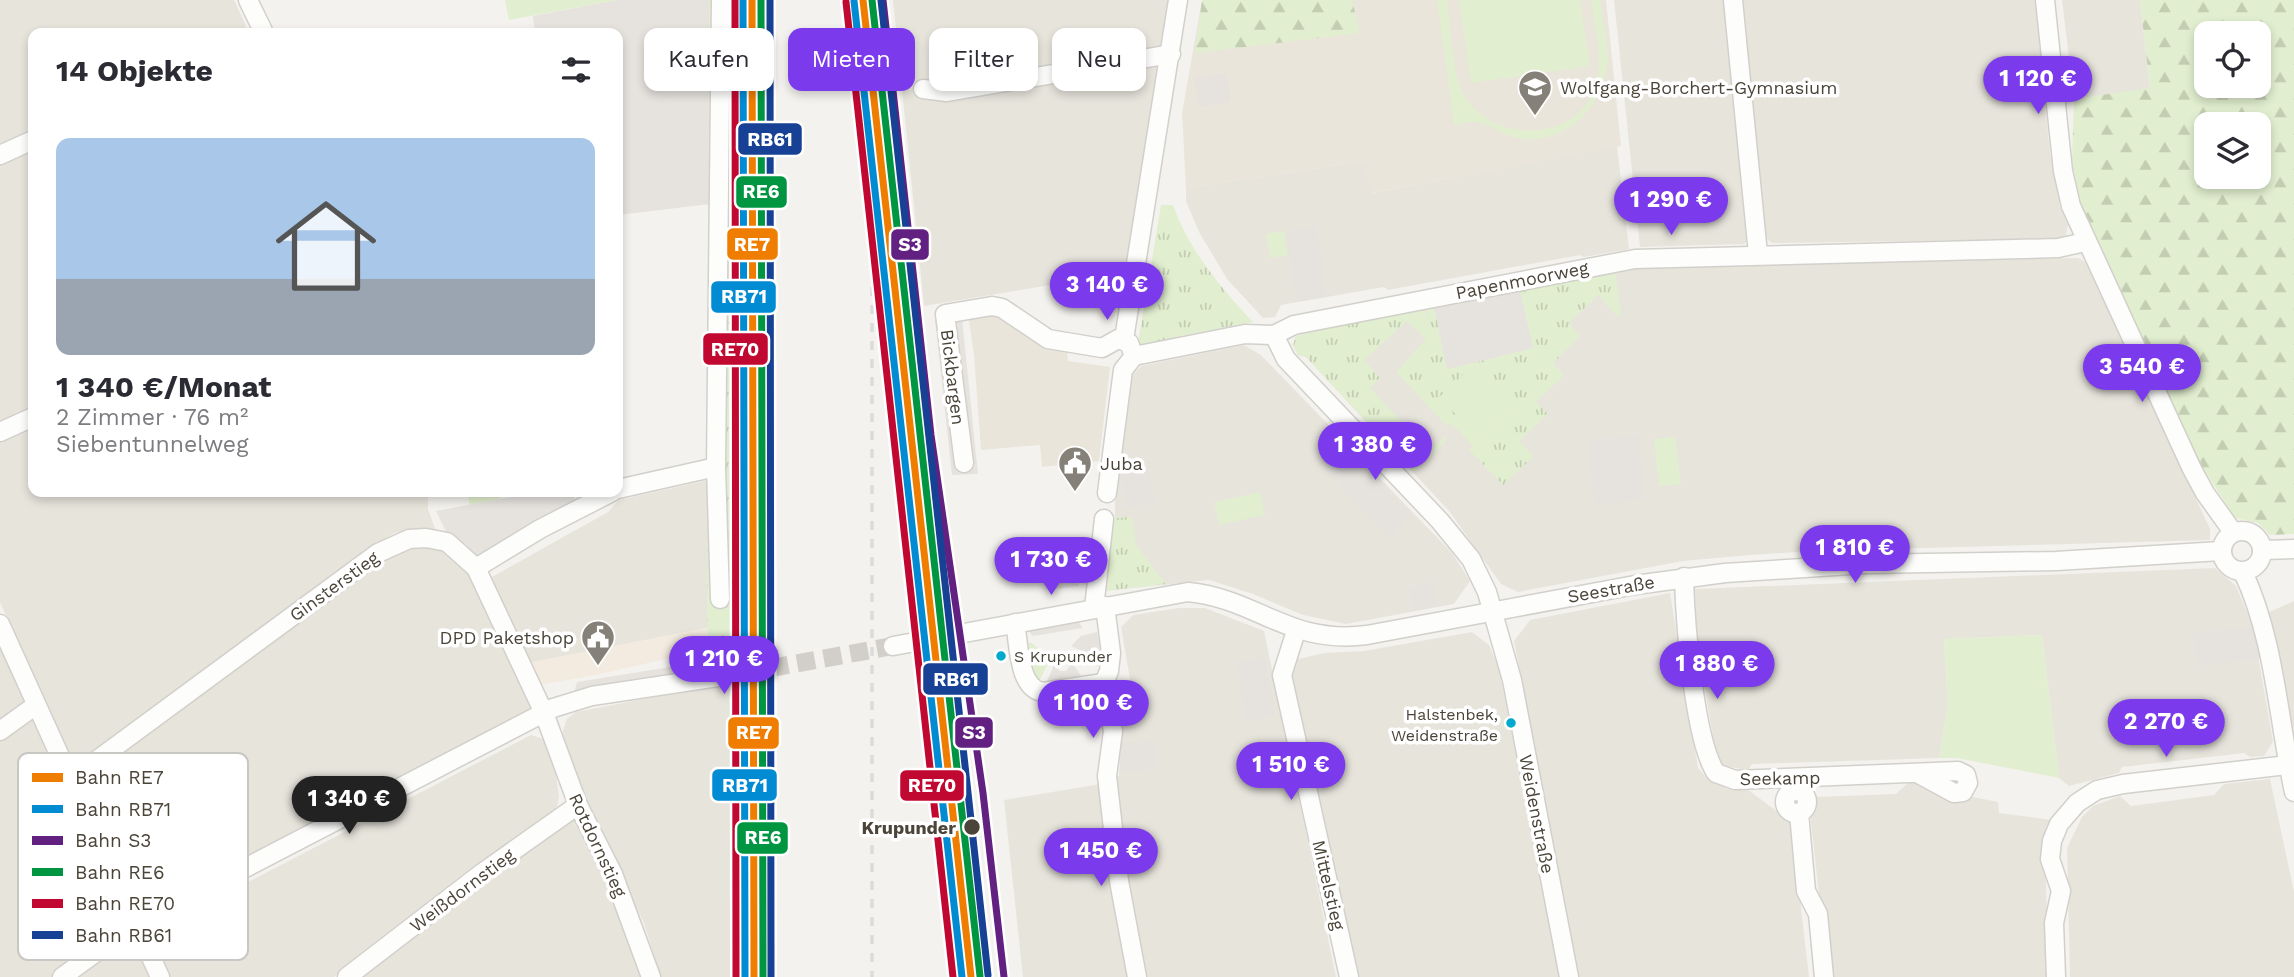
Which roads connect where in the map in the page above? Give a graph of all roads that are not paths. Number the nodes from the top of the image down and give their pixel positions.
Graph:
1 (248, 0) edge
2 (721, 0) edge
3 (1178, 0) edge
4 (1733, 0) edge
5 (2045, 0) edge
6 (262, 28) edge
7 (1171, 54) junction
8 (923, 89) dead end
9 (28, 142) edge
10 (0, 155) edge
11 (2085, 242) junction
12 (1758, 254) junction
13 (1274, 335) junction
14 (1124, 339) junction
15 (1134, 356) junction
16 (28, 419) edge
17 (0, 432) edge
18 (964, 463) dead end
19 (716, 467) junction
20 (623, 488) edge
21 (1107, 493) dead end
22 (602, 497) edge
23 (1104, 519) dead end
24 (2233, 532) junction
25 (2294, 549) edge
26 (2262, 550) junction
27 (2221, 551) junction
28 (476, 568) junction
29 (2243, 572) junction
30 (1684, 577) junction
31 (720, 599) dead end
32 (1100, 607) junction
33 (1493, 612) junction
34 (1015, 623) junction
35 (0, 624) edge
36 (1296, 631) junction
37 (893, 646) tunnel mouth
38 (744, 673) tunnel mouth
39 (1104, 682) junction
40 (36, 705) junction
41 (544, 713) junction
42 (0, 731) edge
43 (58, 753) edge
44 (107, 753) edge
45 (2288, 765) junction
46 (1919, 774) dead end
47 (1797, 785) junction
48 (2294, 792) edge
49 (578, 805) junction
50 (248, 868) edge
51 (87, 960) edge
52 (152, 960) edge
53 (1823, 976) edge
54 (62, 977) edge
55 (160, 977) edge
56 (347, 977) edge
57 (651, 977) edge
58 (1137, 977) edge
59 (1349, 977) edge
60 (1569, 977) edge
61 (2056, 977) edge

1 - 6 street
2 - 19 street
3 - 7 street
4 - 12 street
5 - 11 street
7 - 8 street
7 - 14 street
9 - 10 street
11 - 12 street, Papenmoorweg
11 - 24 street
12 - 13 street, Papenmoorweg
13 - 15 street, Papenmoorweg
13 - 33 street, Weidenstraße
14 - 15 street
14 - 18 street, Bickbargen
15 - 21 street
16 - 17 street
19 - 20 street
19 - 31 street
22 - 28 street
23 - 32 street
24 - 26 street
24 - 27 street
25 - 26 street
26 - 29 street
27 - 29 street
27 - 30 street, Seestraße
28 - 41 street, Ginsterstieg
28 - 44 street, Ginsterstieg
29 - 45 street
30 - 33 street, Seestraße
30 - 47 street, Seekamp
32 - 34 street, Seestraße
32 - 36 street, Seestraße
32 - 39 street
33 - 36 street, Seestraße
33 - 60 street, Weidenstraße
34 - 37 street, Seestraße
34 - 39 street
35 - 40 street
36 - 59 street, Mittelstieg
38 - 41 street
39 - 58 street
40 - 42 street
40 - 43 street
41 - 49 street, Rotdornstieg
41 - 50 street
45 - 48 street
45 - 61 street
46 - 47 street, Seekamp
47 - 53 street
49 - 56 street, Weißdornstieg
49 - 57 street, Rotdornstieg
51 - 54 street
52 - 55 street

